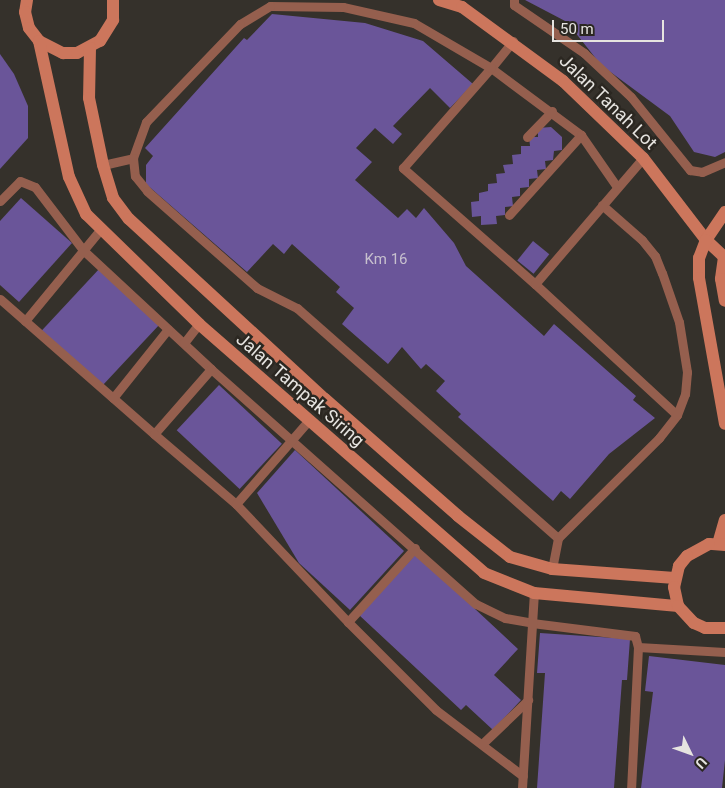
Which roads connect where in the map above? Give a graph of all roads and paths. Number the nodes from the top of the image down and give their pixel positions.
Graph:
1 (27, 0) edge
2 (126, 0) edge
3 (438, 0) edge
4 (514, 0) edge
5 (114, 4) edge
6 (38, 41) junction
7 (513, 41) junction
8 (90, 48) junction
9 (491, 68) junction
10 (552, 110) junction
11 (581, 135) junction
12 (527, 137) dead end
13 (133, 158) junction
14 (643, 158) junction
15 (725, 162) edge
16 (103, 166) junction
17 (617, 187) junction
18 (0, 202) edge
19 (602, 205) junction
20 (725, 212) edge
21 (509, 215) dead end
22 (100, 230) junction
23 (706, 240) junction
24 (83, 250) junction
25 (725, 257) edge
26 (535, 284) junction
27 (0, 299) edge
28 (725, 301) edge
29 (25, 321) junction
30 (199, 324) junction
31 (168, 329) junction
32 (184, 343) junction
33 (211, 369) junction
34 (112, 398) junction
35 (677, 415) junction
36 (310, 420) junction
37 (725, 424) edge
38 (154, 434) junction
39 (292, 440) junction
40 (236, 504) junction
41 (725, 520) edge
42 (558, 538) junction
43 (721, 544) edge
44 (415, 548) junction
45 (552, 569) junction
46 (675, 578) junction
47 (534, 593) junction
48 (678, 606) junction
49 (348, 622) junction
50 (532, 623) junction
51 (725, 628) edge
52 (638, 647) junction
53 (725, 652) edge
54 (528, 700) junction
55 (482, 744) junction
56 (523, 776) junction
57 (522, 788) edge
58 (631, 788) edge

1 - 6 main road, Jalan Tampak Siring
2 - 5 main road
3 - 7 main road, Jalan Tanah Lot
4 - 15 lane
5 - 8 main road
6 - 8 main road
6 - 22 main road, Jalan Tampak Siring
7 - 9 lane
7 - 14 main road, Jalan Tanah Lot
8 - 16 main road, Jalan Tampak Siring
9 - 10 lane
9 - 13 lane
9 - 26 lane
10 - 11 lane
10 - 12 lane
11 - 17 lane
11 - 21 lane
13 - 16 lane
13 - 42 lane
14 - 17 lane
14 - 23 main road, Jalan Tanah Lot
16 - 45 main road, Jalan Tampak Siring
17 - 19 lane
18 - 24 lane
19 - 26 lane
19 - 35 lane
20 - 23 main road
22 - 24 lane
22 - 30 main road, Jalan Tampak Siring
23 - 25 main road, Jalan Tanah Lot
23 - 37 main road
24 - 29 lane
24 - 31 lane
25 - 28 main road, Jalan Tanah Lot
26 - 35 lane
27 - 29 lane
29 - 34 lane
30 - 32 lane
30 - 36 main road, Jalan Tampak Siring
31 - 32 lane
31 - 34 lane
32 - 33 lane
33 - 38 lane
33 - 39 lane
34 - 38 lane
35 - 42 lane
36 - 39 lane
36 - 47 main road, Jalan Tampak Siring
38 - 40 lane
39 - 40 lane
39 - 44 lane
40 - 49 lane
41 - 43 main road
42 - 45 lane
43 - 46 main road
44 - 49 lane
44 - 50 lane
45 - 46 main road, Jalan Tampak Siring
46 - 48 main road
47 - 48 main road, Jalan Tampak Siring
47 - 50 lane
48 - 51 main road
49 - 55 lane
50 - 52 lane
50 - 54 lane
52 - 53 lane
52 - 58 lane
54 - 55 lane
54 - 56 lane
55 - 56 lane
56 - 57 lane

